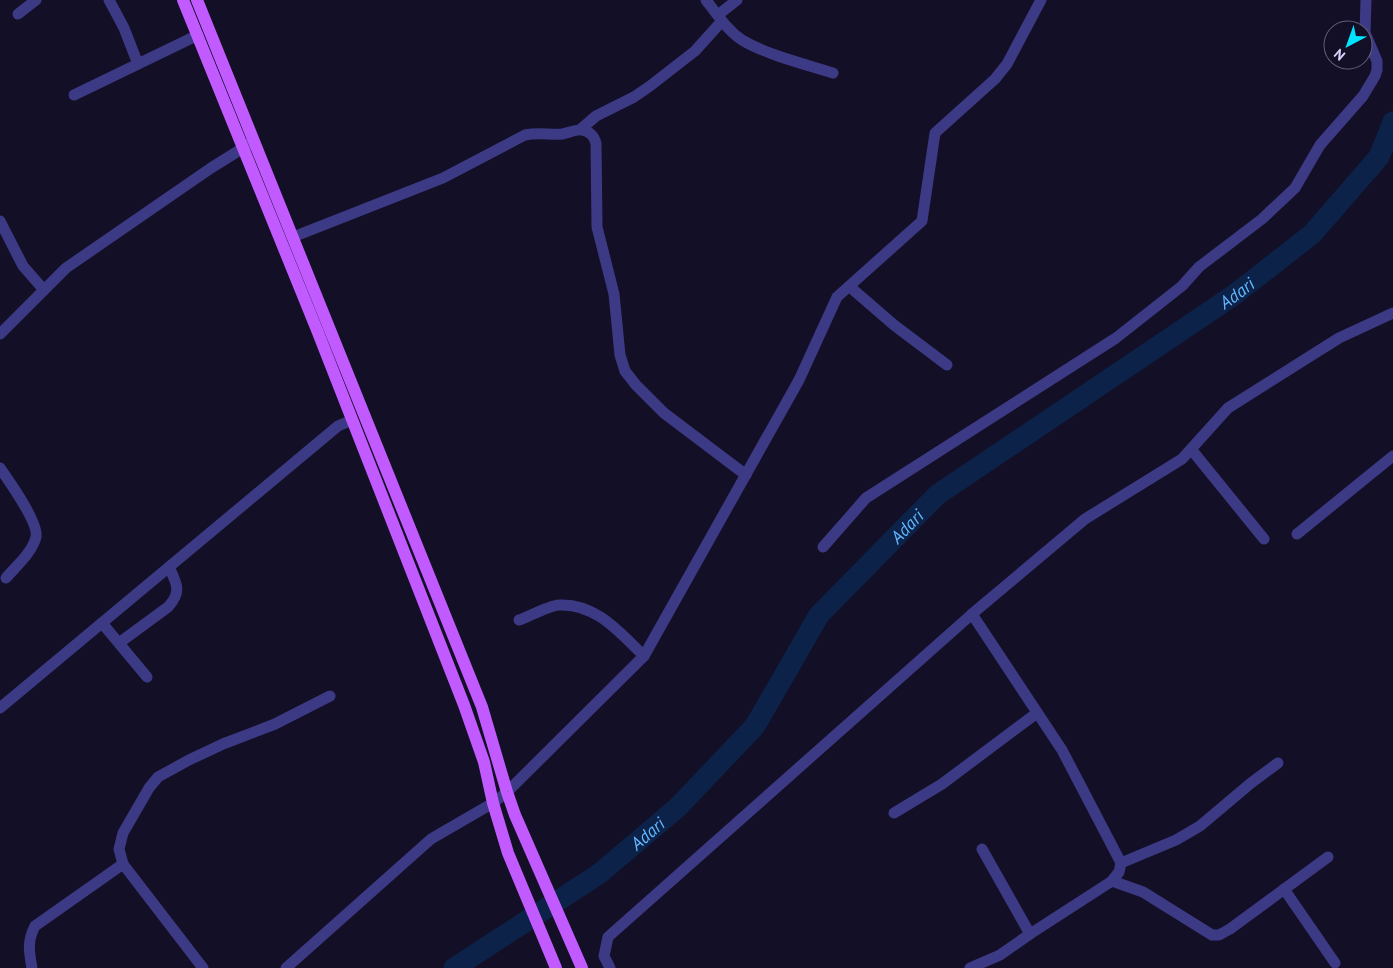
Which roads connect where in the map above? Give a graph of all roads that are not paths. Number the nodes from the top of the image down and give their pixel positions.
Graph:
1 (36, 0) edge
2 (109, 0) edge
3 (183, 0) edge
4 (197, 0) edge
5 (706, 0) edge
6 (737, 0) edge
7 (1041, 0) edge
8 (1366, 0) edge
9 (18, 14) dead end
10 (720, 18) junction
11 (198, 35) junction
12 (138, 64) junction
13 (833, 73) dead end
14 (74, 96) dead end
15 (581, 129) junction
16 (254, 140) junction
17 (242, 148) junction
18 (0, 221) edge
19 (293, 237) junction
20 (850, 286) junction
21 (44, 290) junction
22 (1393, 313) edge
23 (0, 334) edge
24 (947, 365) dead end
25 (352, 420) junction
26 (1191, 449) junction
27 (1393, 456) edge
28 (0, 468) edge
29 (746, 476) junction
30 (1297, 534) dead end
31 (1264, 539) dead end
32 (823, 547) dead end
33 (169, 567) junction
34 (6, 578) dead end
35 (972, 614) junction
36 (519, 620) dead end
37 (102, 623) junction
38 (119, 643) junction
39 (644, 656) junction
40 (147, 677) dead end
41 (330, 696) dead end
42 (0, 708) edge
43 (1037, 713) junction
44 (1278, 763) dead end
45 (507, 792) junction
46 (493, 802) junction
47 (894, 812) dead end
48 (982, 849) dead end
49 (1328, 857) dead end
50 (1121, 863) junction
51 (123, 864) junction
52 (1112, 881) junction
53 (1284, 889) junction
54 (1030, 934) junction
55 (1335, 964) dead end
56 (32, 968) edge
57 (203, 968) edge
58 (286, 968) edge
59 (556, 968) edge
60 (582, 968) edge
61 (610, 968) edge
62 (970, 968) edge

1 - 9 street
2 - 12 street
3 - 11 main road
4 - 16 main road
5 - 10 street
6 - 10 street
7 - 20 street
8 - 32 street
10 - 13 street
10 - 15 street
11 - 12 street
11 - 17 main road
12 - 14 street
15 - 19 street
15 - 29 street
16 - 17 street
16 - 19 main road
17 - 21 street
17 - 25 main road
18 - 21 street
19 - 45 main road
20 - 24 street
20 - 29 street
21 - 23 street
22 - 26 street
25 - 33 street
25 - 46 main road
26 - 31 street
26 - 35 street
27 - 30 street
28 - 34 street
29 - 39 street
33 - 37 street
33 - 38 street
35 - 43 street
35 - 61 street
36 - 39 street
37 - 38 street
37 - 42 street
38 - 40 street
39 - 45 street
41 - 51 street
43 - 47 street
43 - 50 street
44 - 50 street
45 - 46 street
45 - 60 main road
46 - 58 street
46 - 59 main road
48 - 54 street
49 - 53 street
50 - 52 street
51 - 56 street
51 - 57 street
52 - 53 street
52 - 54 street
53 - 55 street
54 - 62 street

